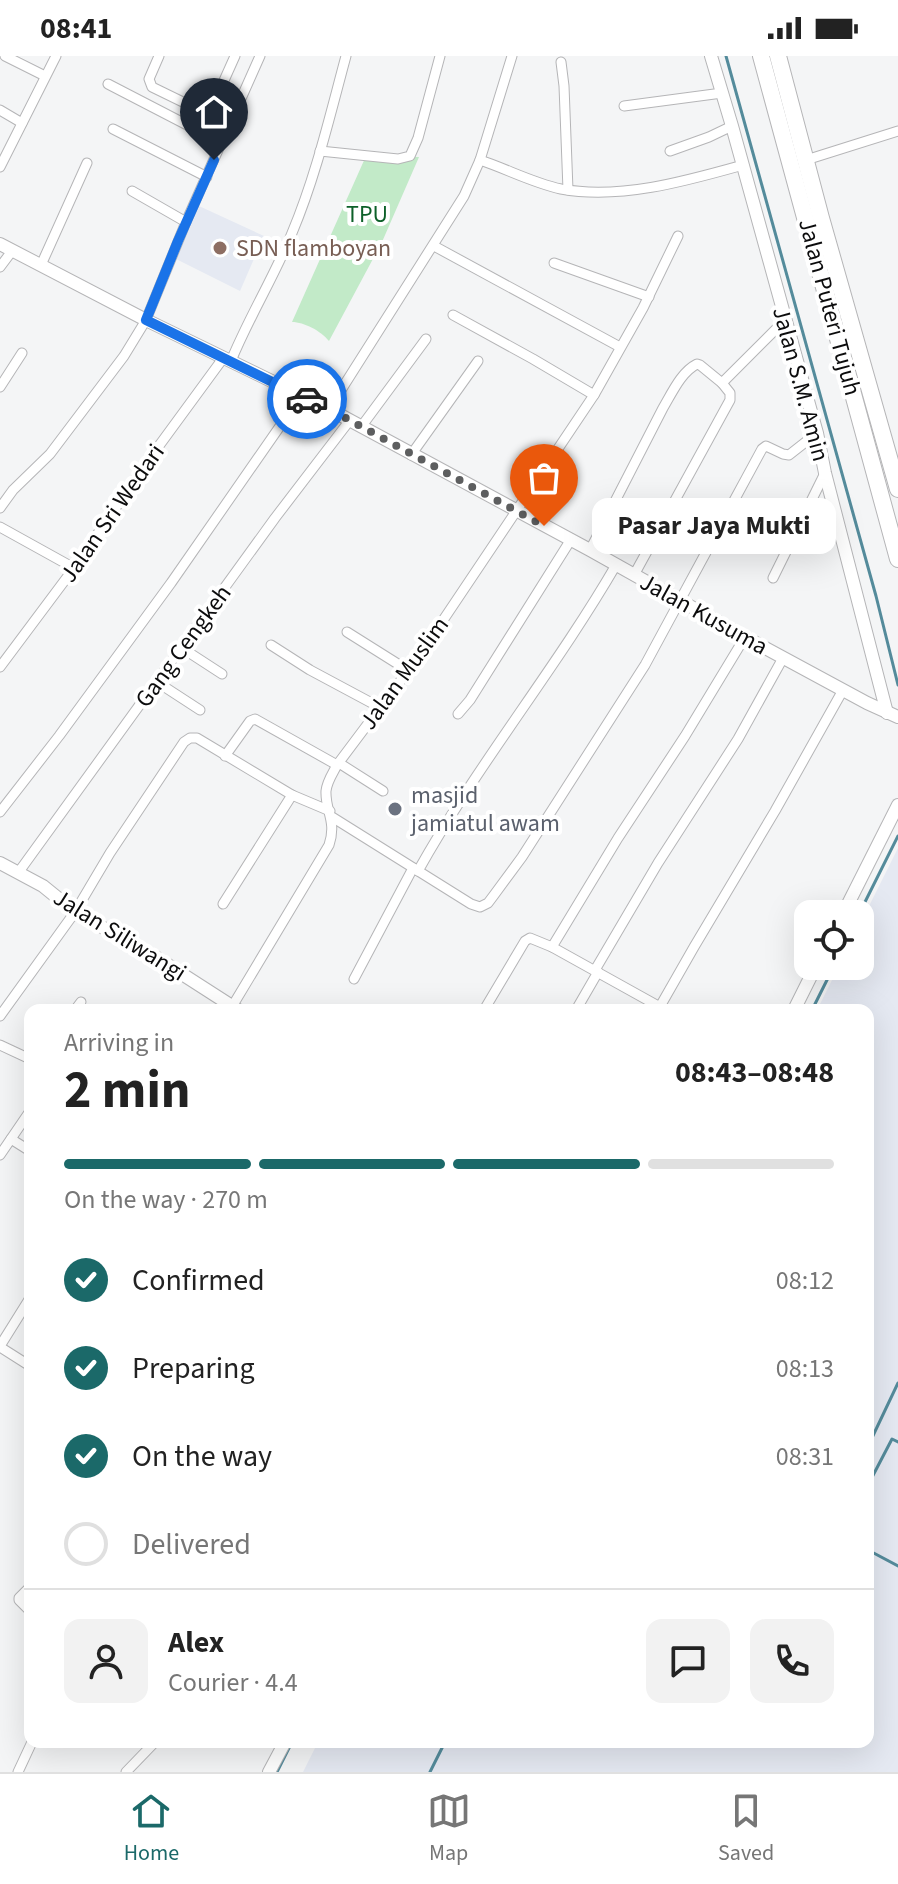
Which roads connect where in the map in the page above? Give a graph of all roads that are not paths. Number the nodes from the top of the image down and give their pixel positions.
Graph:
1 (5, 56) edge
2 (56, 56) edge
3 (159, 56) edge
4 (235, 56) edge
5 (260, 56) edge
6 (346, 56) edge
7 (440, 56) edge
8 (512, 56) edge
9 (711, 56) edge
10 (761, 56) edge
11 (778, 56) edge
12 (561, 62) dead end
13 (45, 76) junction
14 (108, 84) dead end
15 (722, 93) junction
16 (624, 106) dead end
17 (0, 110) edge
18 (209, 114) junction
19 (22, 123) junction
20 (230, 125) junction
21 (732, 126) junction
22 (113, 129) dead end
23 (898, 131) edge
24 (222, 143) junction
25 (320, 151) junction
26 (670, 151) dead end
27 (480, 160) junction
28 (806, 160) junction
29 (87, 163) dead end
30 (743, 165) junction
31 (0, 167) edge
32 (207, 177) junction
33 (568, 190) junction
34 (132, 191) dead end
35 (186, 222) junction
36 (678, 236) dead end
37 (434, 246) junction
38 (6, 248) edge
39 (554, 263) dead end
40 (41, 265) junction
41 (0, 267) edge
42 (649, 297) junction
43 (453, 315) dead end
44 (146, 320) junction
45 (785, 320) junction
46 (426, 339) dead end
47 (620, 347) junction
48 (22, 353) dead end
49 (228, 359) junction
50 (478, 361) dead end
51 (722, 383) junction
52 (0, 387) edge
53 (594, 395) junction
54 (301, 396) junction
55 (329, 409) junction
56 (355, 424) junction
57 (817, 433) junction
58 (411, 455) junction
59 (825, 473) junction
60 (898, 489) edge
61 (0, 508) edge
62 (517, 512) junction
63 (0, 527) edge
64 (570, 541) junction
65 (590, 550) junction
66 (898, 559) edge
67 (616, 565) junction
68 (74, 568) junction
69 (634, 575) junction
70 (773, 578) dead end
71 (681, 601) junction
72 (347, 632) dead end
73 (745, 637) junction
74 (271, 645) dead end
75 (182, 648) junction
76 (783, 658) junction
77 (0, 667) edge
78 (409, 671) junction
79 (222, 674) dead end
80 (157, 682) junction
81 (843, 690) junction
82 (381, 708) junction
83 (200, 710) dead end
84 (458, 714) dead end
85 (892, 715) edge
86 (225, 756) junction
87 (338, 764) junction
88 (383, 791) dead end
89 (292, 795) junction
90 (898, 805) edge
91 (0, 812) edge
92 (331, 814) junction
93 (0, 863) edge
94 (415, 870) junction
95 (18, 873) junction
96 (850, 900) edge
97 (223, 904) dead end
98 (75, 912) junction
99 (552, 947) junction
100 (596, 971) junction
101 (354, 979) dead end
102 (809, 980) edge
103 (226, 1004) edge
104 (237, 1004) edge
105 (488, 1004) edge
106 (579, 1004) edge
107 (652, 1004) edge
108 (661, 1004) edge
109 (797, 1004) edge
110 (0, 1016) edge
111 (2, 1050) edge
112 (24, 1057) edge
113 (24, 1120) edge
114 (11, 1139) junction
115 (24, 1147) edge
116 (0, 1155) edge
117 (24, 1308) edge
118 (0, 1346) edge
119 (24, 1362) edge
120 (29, 1748) edge
121 (149, 1748) edge
122 (282, 1748) edge
123 (18, 1772) edge
124 (126, 1772) edge
125 (269, 1772) edge

1 - 13 street
2 - 13 street
3 - 18 street
4 - 18 street
5 - 20 street
6 - 25 street, Jalan Sri Wedari
7 - 25 street
8 - 27 street
9 - 15 street, Jalan S.M. Amin
10 - 66 highway, Jalan Puteri Tujuh
11 - 28 highway, Jalan Puteri Tujuh
12 - 33 street
13 - 19 street
14 - 24 street
15 - 16 street
15 - 21 street, Jalan S.M. Amin
17 - 19 street
18 - 20 street
19 - 31 street
20 - 24 street
21 - 26 street
21 - 30 street, Jalan S.M. Amin
22 - 32 street
23 - 28 street
24 - 32 street
25 - 49 street, Jalan Sri Wedari
27 - 33 street
27 - 37 street
28 - 60 highway, Jalan Puteri Tujuh
29 - 40 street
30 - 33 street
30 - 45 street, Jalan S.M. Amin
32 - 35 street
34 - 35 street
35 - 44 street
36 - 42 street, Jalan Muslim
37 - 47 street
37 - 55 street
38 - 40 street, Jalan Kusuma
38 - 41 street
39 - 42 street
40 - 44 street, Jalan Kusuma
42 - 47 street, Jalan Muslim
43 - 53 street
44 - 49 street, Jalan Kusuma
44 - 61 street
45 - 51 street
45 - 57 street, Jalan S.M. Amin
46 - 56 street, Gang Cengkeh
47 - 53 street, Jalan Muslim
48 - 52 street
49 - 54 street, Jalan Kusuma
49 - 68 street, Jalan Sri Wedari
50 - 58 street
51 - 65 street
51 - 69 street
53 - 62 street, Jalan Muslim
54 - 55 street, Jalan Kusuma
54 - 91 street
55 - 56 street, Jalan Kusuma
56 - 58 street, Jalan Kusuma
56 - 75 street, Gang Cengkeh
57 - 59 street, Jalan S.M. Amin
57 - 71 street
58 - 62 street, Jalan Kusuma
59 - 70 street
59 - 85 street, Jalan S.M. Amin
62 - 64 street, Jalan Kusuma
62 - 78 street, Jalan Muslim
63 - 68 street
64 - 65 street, Jalan Kusuma
64 - 84 street
65 - 67 street, Jalan Kusuma
67 - 69 street, Jalan Kusuma
67 - 94 street
68 - 77 street, Jalan Sri Wedari
69 - 71 street, Jalan Kusuma
71 - 73 street, Jalan Kusuma
71 - 94 street
72 - 78 street
73 - 76 street, Jalan Kusuma
73 - 99 street
74 - 82 street
75 - 79 street
75 - 80 street, Gang Cengkeh
76 - 81 street, Jalan Kusuma
76 - 100 street
78 - 82 street, Jalan Muslim
80 - 83 street
80 - 95 street, Gang Cengkeh
81 - 85 street, Jalan Kusuma
81 - 108 street
82 - 87 street, Jalan Muslim
86 - 87 street
86 - 89 street
86 - 98 street
87 - 88 street
87 - 92 street, Jalan Muslim
89 - 92 street
89 - 97 street
90 - 96 street
92 - 94 street
92 - 104 street, Jalan Muslim
93 - 95 street, Jalan Siliwangi
94 - 101 street
95 - 98 street, Jalan Siliwangi
98 - 103 street, Jalan Siliwangi
98 - 110 street
99 - 100 street
99 - 105 street
100 - 106 street
100 - 107 street
102 - 109 street
111 - 112 street
113 - 114 street
114 - 115 street
114 - 116 street
117 - 118 street
118 - 119 street
120 - 123 street
121 - 124 street
122 - 125 street

